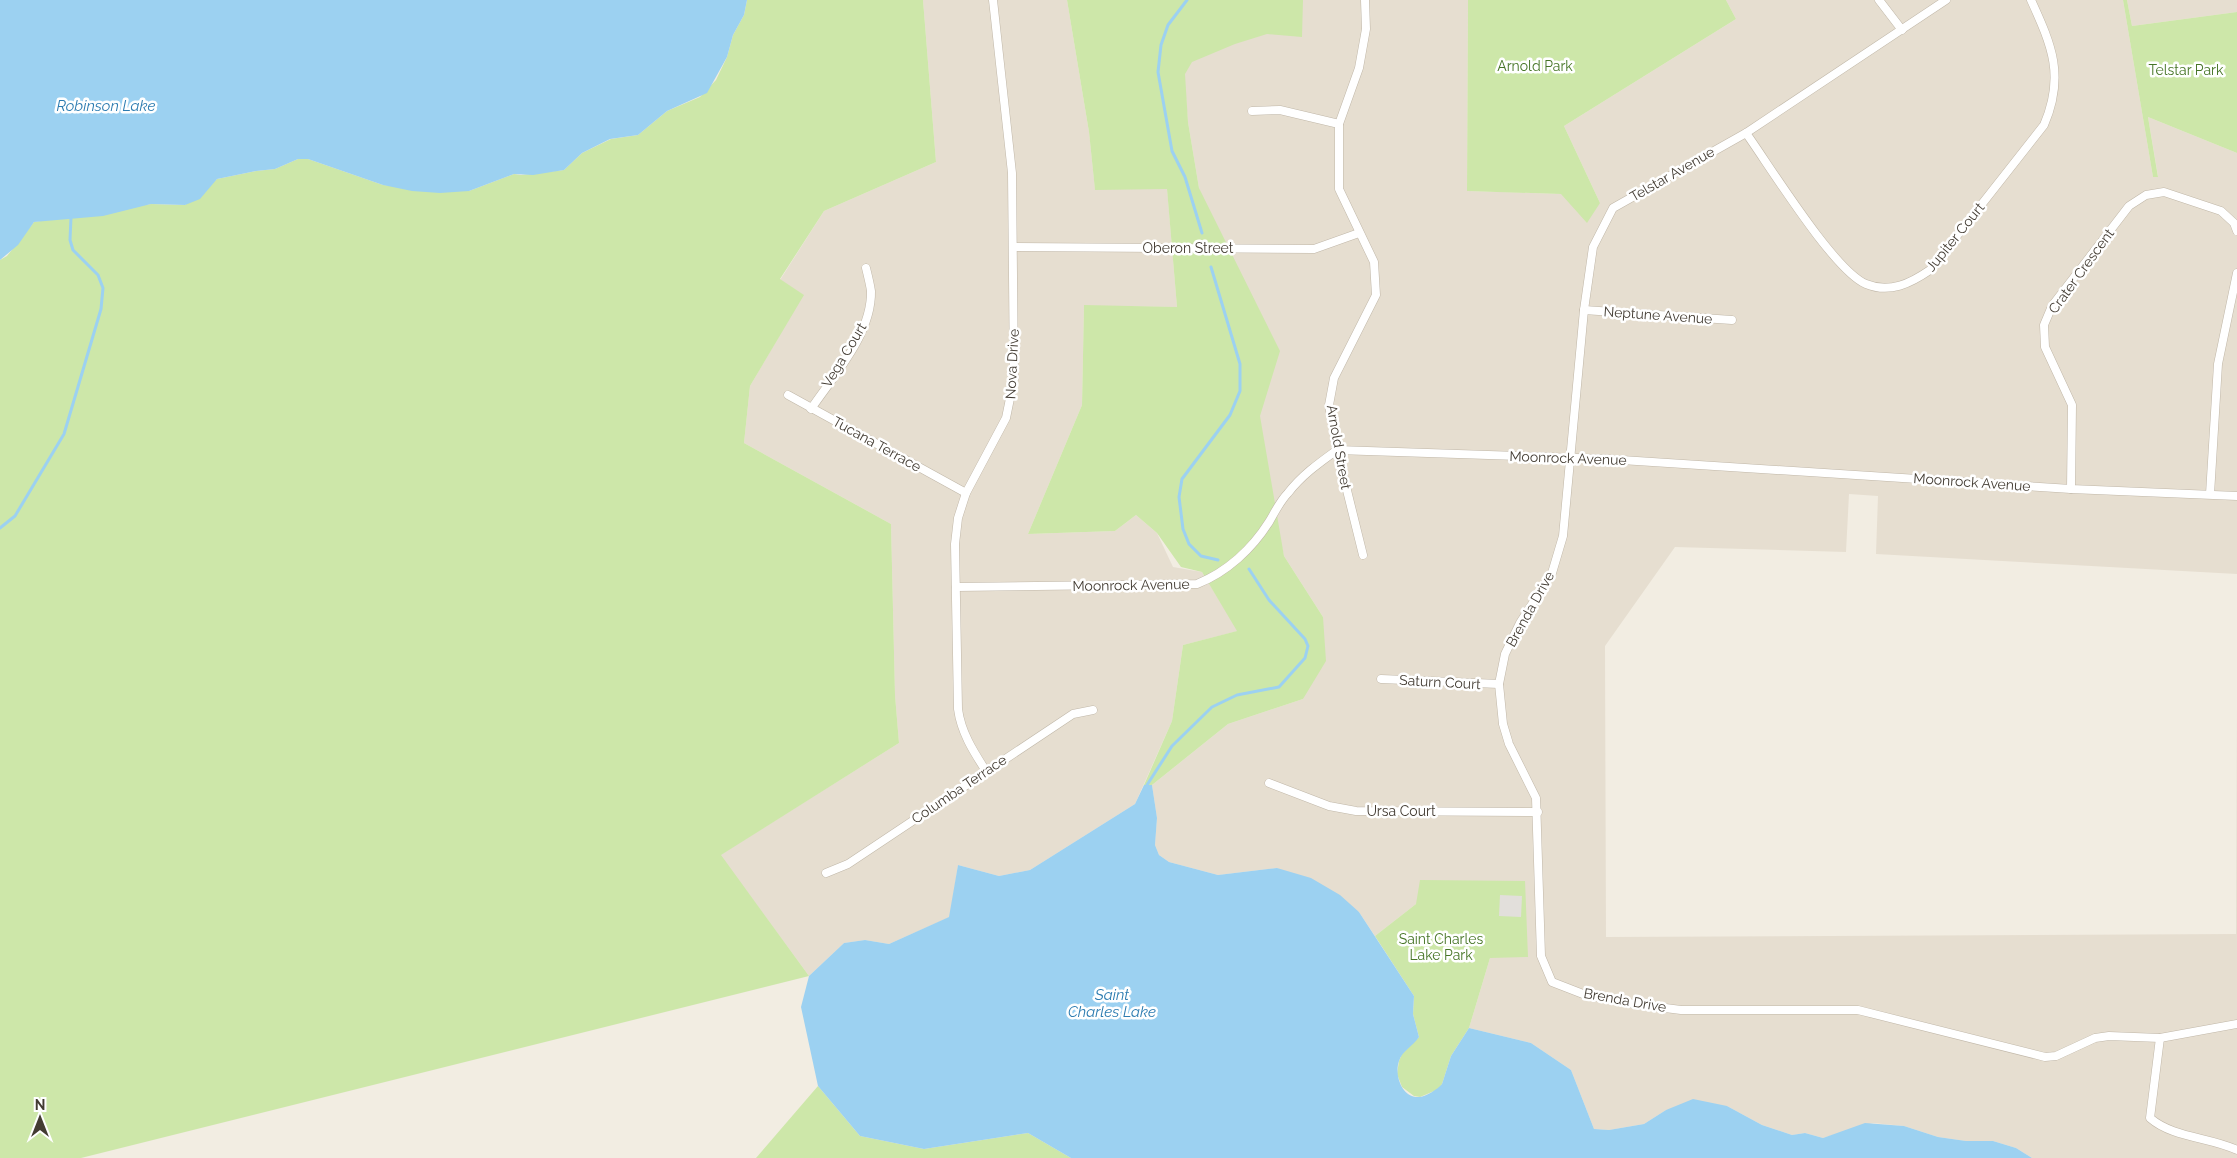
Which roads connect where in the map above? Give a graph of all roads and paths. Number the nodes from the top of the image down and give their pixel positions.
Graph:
1 (993, 0) edge
2 (1365, 0) edge
3 (1879, 0) edge
4 (1946, 0) edge
5 (2031, 0) edge
6 (1902, 30) junction
7 (1252, 111) dead end
8 (1339, 124) junction
9 (1746, 133) junction
10 (2237, 231) edge
11 (1359, 234) junction
12 (1014, 247) junction
13 (866, 268) dead end
14 (2237, 273) edge
15 (1584, 310) junction
16 (1732, 320) dead end
17 (788, 396) dead end
18 (811, 408) junction
19 (1337, 450) junction
20 (1570, 458) junction
21 (2071, 489) junction
22 (966, 493) junction
23 (2210, 494) junction
24 (2237, 496) edge
25 (1363, 555) dead end
26 (956, 587) junction
27 (1382, 679) dead end
28 (1499, 684) junction
29 (1094, 710) dead end
30 (986, 771) junction
31 (1269, 783) dead end
32 (1538, 812) junction
33 (826, 873) dead end
34 (2237, 1024) edge
35 (2160, 1038) junction
36 (2237, 1150) edge

1 - 12 street, Nova Drive
2 - 8 street, Arnold Street
3 - 6 street
4 - 6 street, Telstar Avenue
5 - 9 street, Jupiter Court
6 - 9 street, Telstar Avenue
7 - 8 street
8 - 11 street, Arnold Street
9 - 15 street, Telstar Avenue
10 - 21 street, Crater Crescent
11 - 12 street, Oberon Street
11 - 19 street, Arnold Street
12 - 22 street, Nova Drive
13 - 18 street, Vega Court
14 - 23 street
15 - 16 street, Neptune Avenue
15 - 20 street, Telstar Avenue
17 - 18 street, Tucana Terrace
18 - 22 street, Tucana Terrace
19 - 20 street, Moonrock Avenue
19 - 25 street, Arnold Street
19 - 26 street, Moonrock Avenue
20 - 21 street, Moonrock Avenue
20 - 28 street, Brenda Drive
21 - 23 street, Moonrock Avenue
22 - 26 street, Nova Drive
23 - 24 street, Moonrock Avenue
26 - 30 street, Nova Drive
27 - 28 street, Saturn Court
28 - 32 street, Brenda Drive
29 - 30 street, Columba Terrace
30 - 33 street, Columba Terrace
31 - 32 street, Ursa Court
32 - 35 street, Brenda Drive
34 - 35 street, Brenda Drive
35 - 36 street

